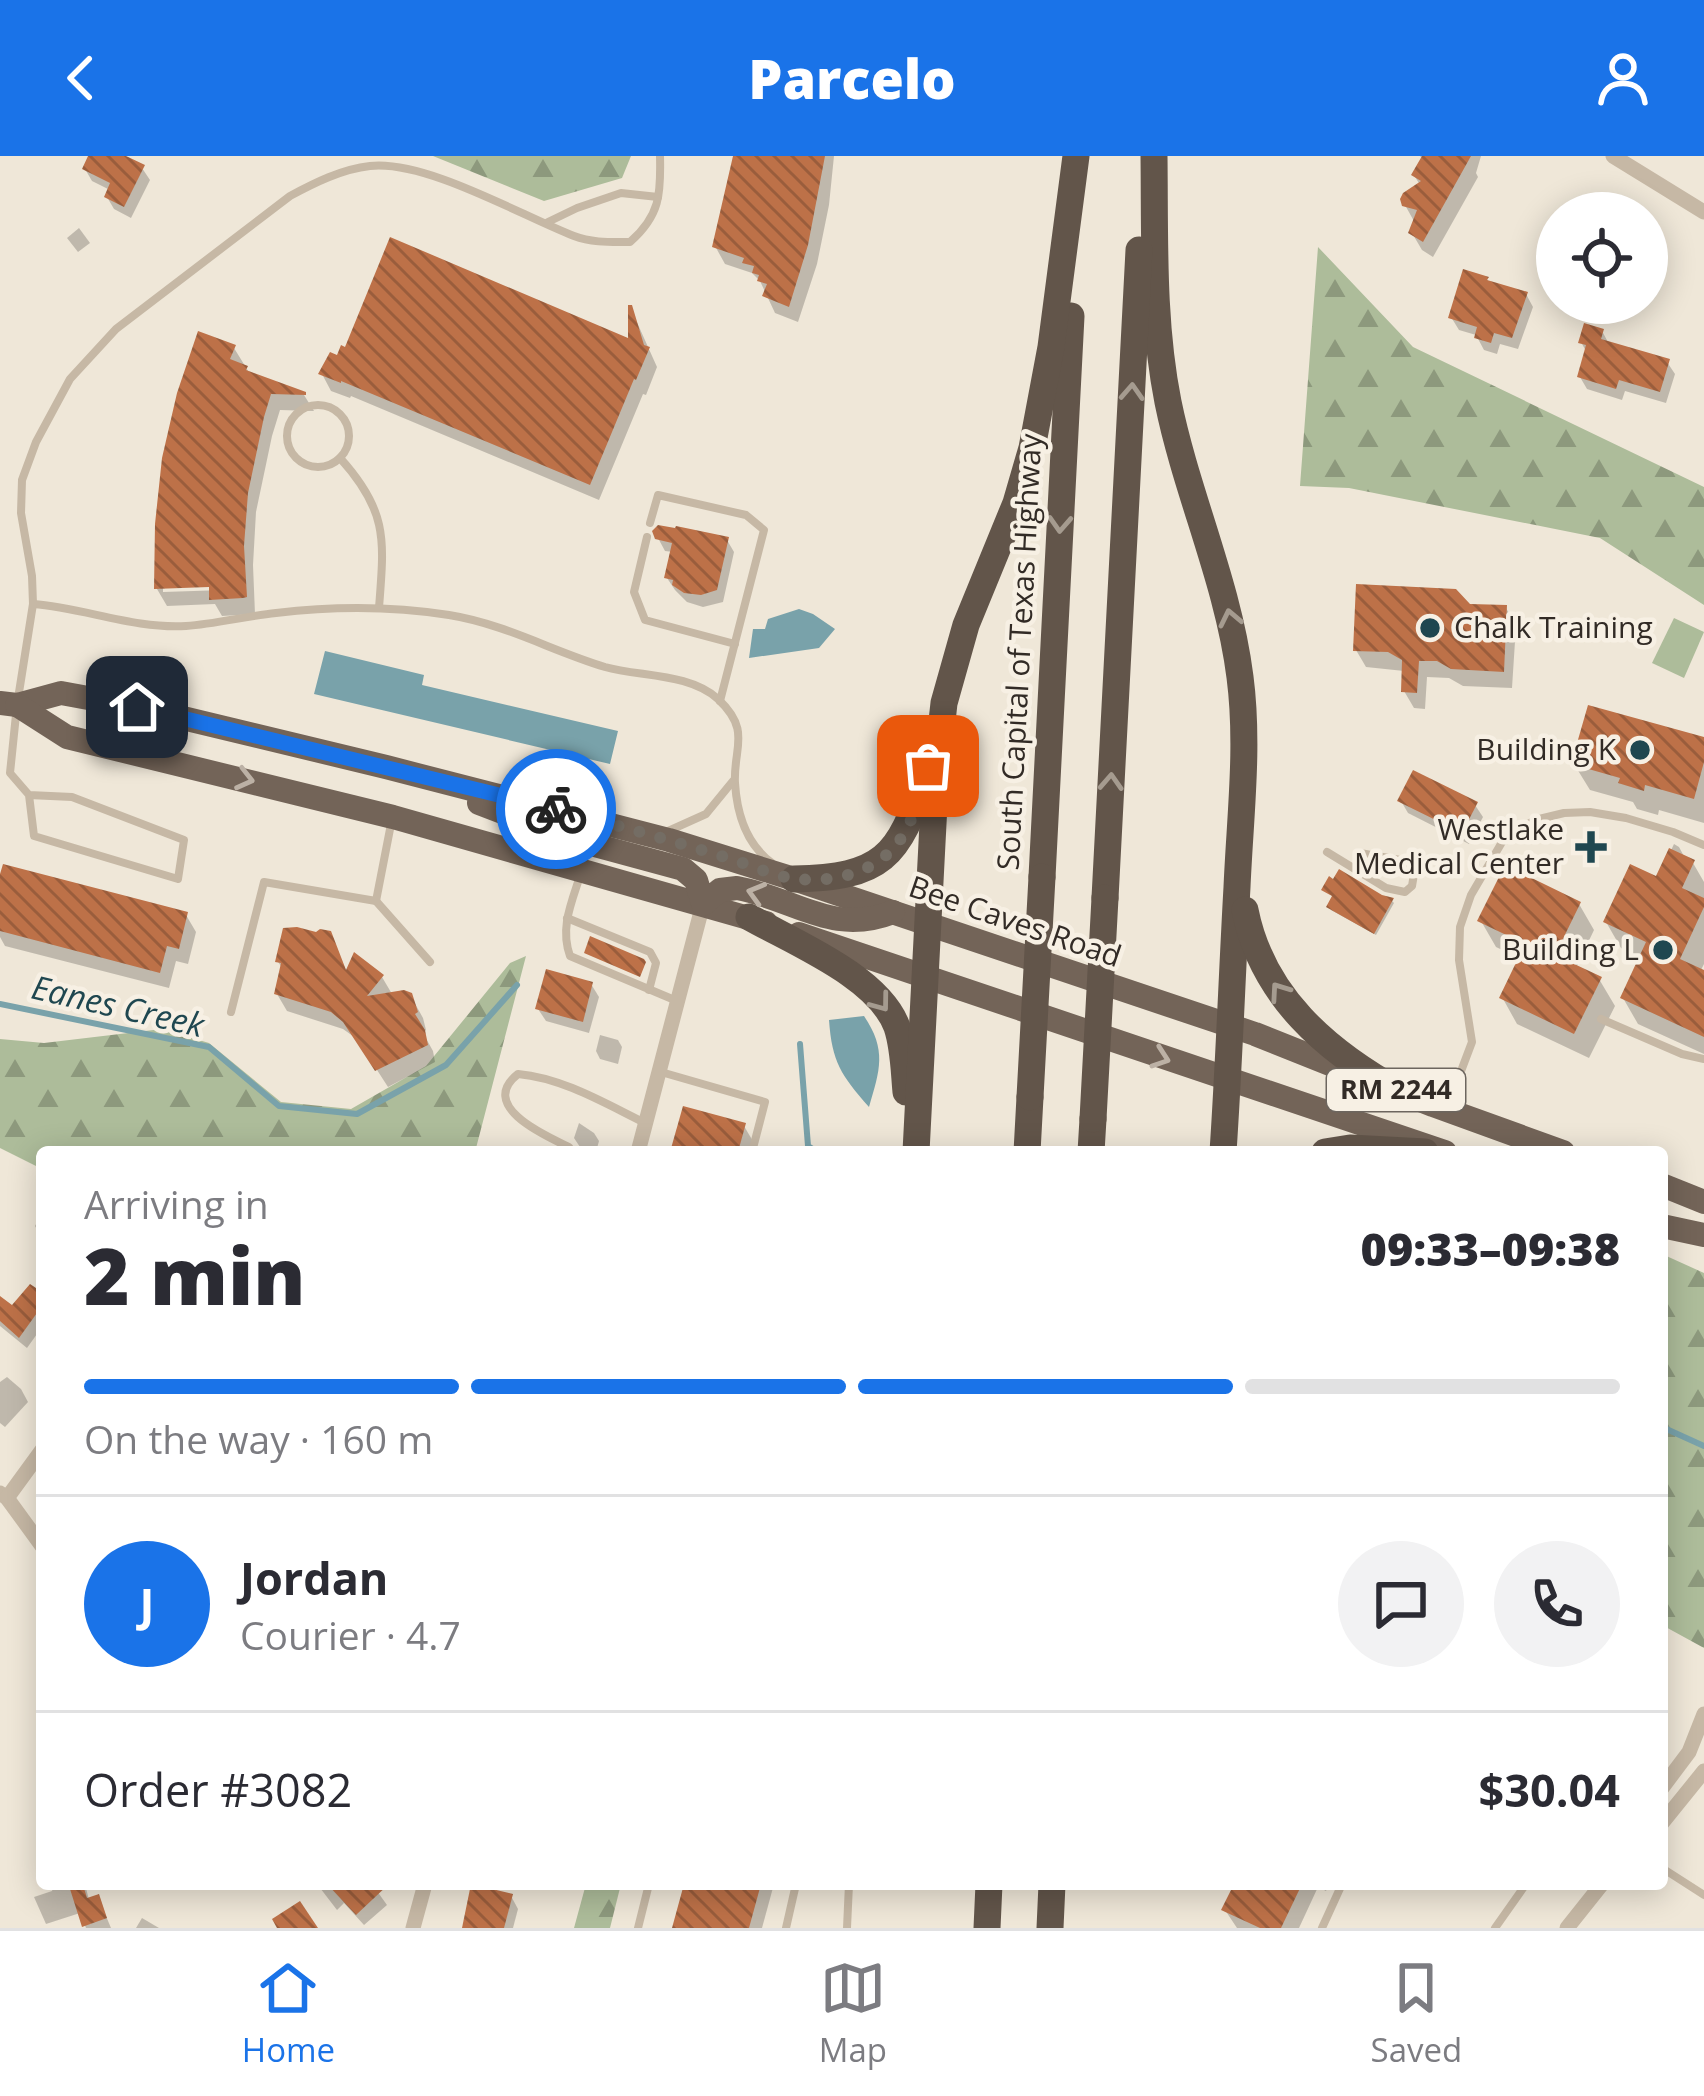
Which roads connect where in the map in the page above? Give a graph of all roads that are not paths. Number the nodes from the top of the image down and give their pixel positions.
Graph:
1 (660, 156) edge
2 (1078, 156) edge
3 (1144, 156) edge
4 (1154, 156) edge
5 (1612, 156) edge
6 (658, 197) junction
7 (1704, 212) edge
8 (547, 223) junction
9 (340, 458) junction
10 (650, 523) dead end
11 (647, 537) dead end
12 (33, 604) junction
13 (379, 608) junction
14 (735, 644) junction
15 (720, 701) junction
16 (8, 704) edge
17 (942, 721) junction
18 (386, 766) junction
19 (5, 773) edge
20 (734, 780) junction
21 (29, 795) junction
22 (393, 817) junction
23 (656, 836) junction
24 (1704, 845) edge
25 (1328, 852) dead end
26 (1360, 853) dead end
27 (1238, 864) junction
28 (583, 869) junction
29 (794, 879) junction
30 (376, 901) junction
31 (703, 904) junction
32 (893, 912) junction
33 (749, 917) junction
34 (567, 918) junction
35 (928, 924) junction
36 (430, 962) dead end
37 (926, 977) junction
38 (649, 989) junction
39 (677, 1001) junction
40 (231, 1012) dead end
41 (1601, 1019) dead end
42 (1229, 1025) junction
43 (1704, 1059) edge
44 (661, 1072) junction
45 (1227, 1080) junction
46 (1400, 1092) junction
47 (1446, 1110) junction
48 (647, 1123) junction
49 (567, 1146) edge
50 (640, 1146) edge
51 (754, 1146) edge
52 (913, 1146) edge
53 (914, 1146) edge
54 (1027, 1146) edge
55 (1091, 1146) edge
56 (1223, 1146) edge
57 (1427, 1146) edge
58 (1546, 1146) edge
59 (1668, 1187) edge
60 (1704, 1202) edge
61 (1668, 1227) edge
62 (1704, 1235) edge
63 (36, 1457) edge
64 (4, 1496) edge
65 (36, 1538) edge
66 (1704, 1714) edge
67 (1704, 1771) edge
68 (1668, 1780) edge
69 (1668, 1816) edge
70 (1668, 1872) edge
71 (423, 1890) edge
72 (648, 1890) edge
73 (795, 1890) edge
74 (849, 1890) edge
75 (980, 1890) edge
76 (988, 1890) edge
77 (1053, 1890) edge
78 (1339, 1890) edge
79 (1522, 1890) edge
80 (1597, 1890) edge
81 (1704, 1895) edge
82 (1050, 1923) edge
83 (413, 1928) edge
84 (638, 1928) edge
85 (786, 1928) edge
86 (847, 1928) edge
87 (983, 1928) edge
88 (1322, 1928) edge
89 (1495, 1928) edge
90 (1567, 1928) edge

1 - 6 lane
2 - 17 highway
2 -> 54 highway, South Capital of Texas Highway, bridge
55 -> 3 highway, bridge
27 -> 4 highway
5 - 7 street
6 - 8 lane
6 - 8 lane
8 - 12 lane
9 - 9 lane
9 - 13 lane
10 - 14 lane
11 - 14 lane
12 - 13 lane
12 - 16 lane
13 - 15 lane
14 - 15 lane
15 - 20 lane
16 - 18 main road, Bee Caves Road / RM 2244
16 - 19 lane
16 -> 22 main road, RM 2244
17 - 29 highway
17 - 35 highway
18 - 23 main road, Bee Caves Road / RM 2244
18 - 31 main road
19 - 21 lane
20 - 23 lane
20 - 29 lane
21 - 21 lane
22 - 28 main road, RM 2244
22 - 30 lane
23 - 29 main road, Bee Caves Road / RM 2244
24 - 47 lane
25 - 26 lane
27 - 42 highway
46 -> 27 highway
28 - 31 main road, RM 2244
28 - 34 lane
29 - 32 main road, Bee Caves Road / RM 2244
30 - 36 lane
30 - 40 lane
32 -> 31 main road
31 - 33 main road, RM 2244
31 - 39 street
32 - 35 main road, Bee Caves Road / RM 2244
33 - 37 main road, RM 2244
33 -> 52 highway
34 - 38 lane
34 - 38 lane
35 - 37 highway
35 - 42 main road, Bee Caves Road / RM 2244
37 -> 45 main road, RM 2244
37 - 53 highway
38 - 39 lane
39 - 44 street
41 - 43 lane
42 - 45 highway
42 - 46 main road, Bee Caves Road / RM 2244
44 - 48 street
44 - 51 lane
45 - 56 highway
45 - 57 main road, RM 2244
46 - 47 main road, Bee Caves Road / RM 2244
47 - 58 main road, Bee Caves Road / RM 2244
48 - 49 lane
48 - 50 street
59 - 60 main road
61 - 62 main road
63 - 64 street
64 - 65 street
66 - 68 street
67 - 69 street
70 - 81 lane
71 - 83 street
72 - 84 lane
73 - 85 lane
74 - 86 lane
75 - 87 highway
76 - 87 highway
77 - 82 highway
78 - 88 lane
79 - 89 lane
80 - 90 street

